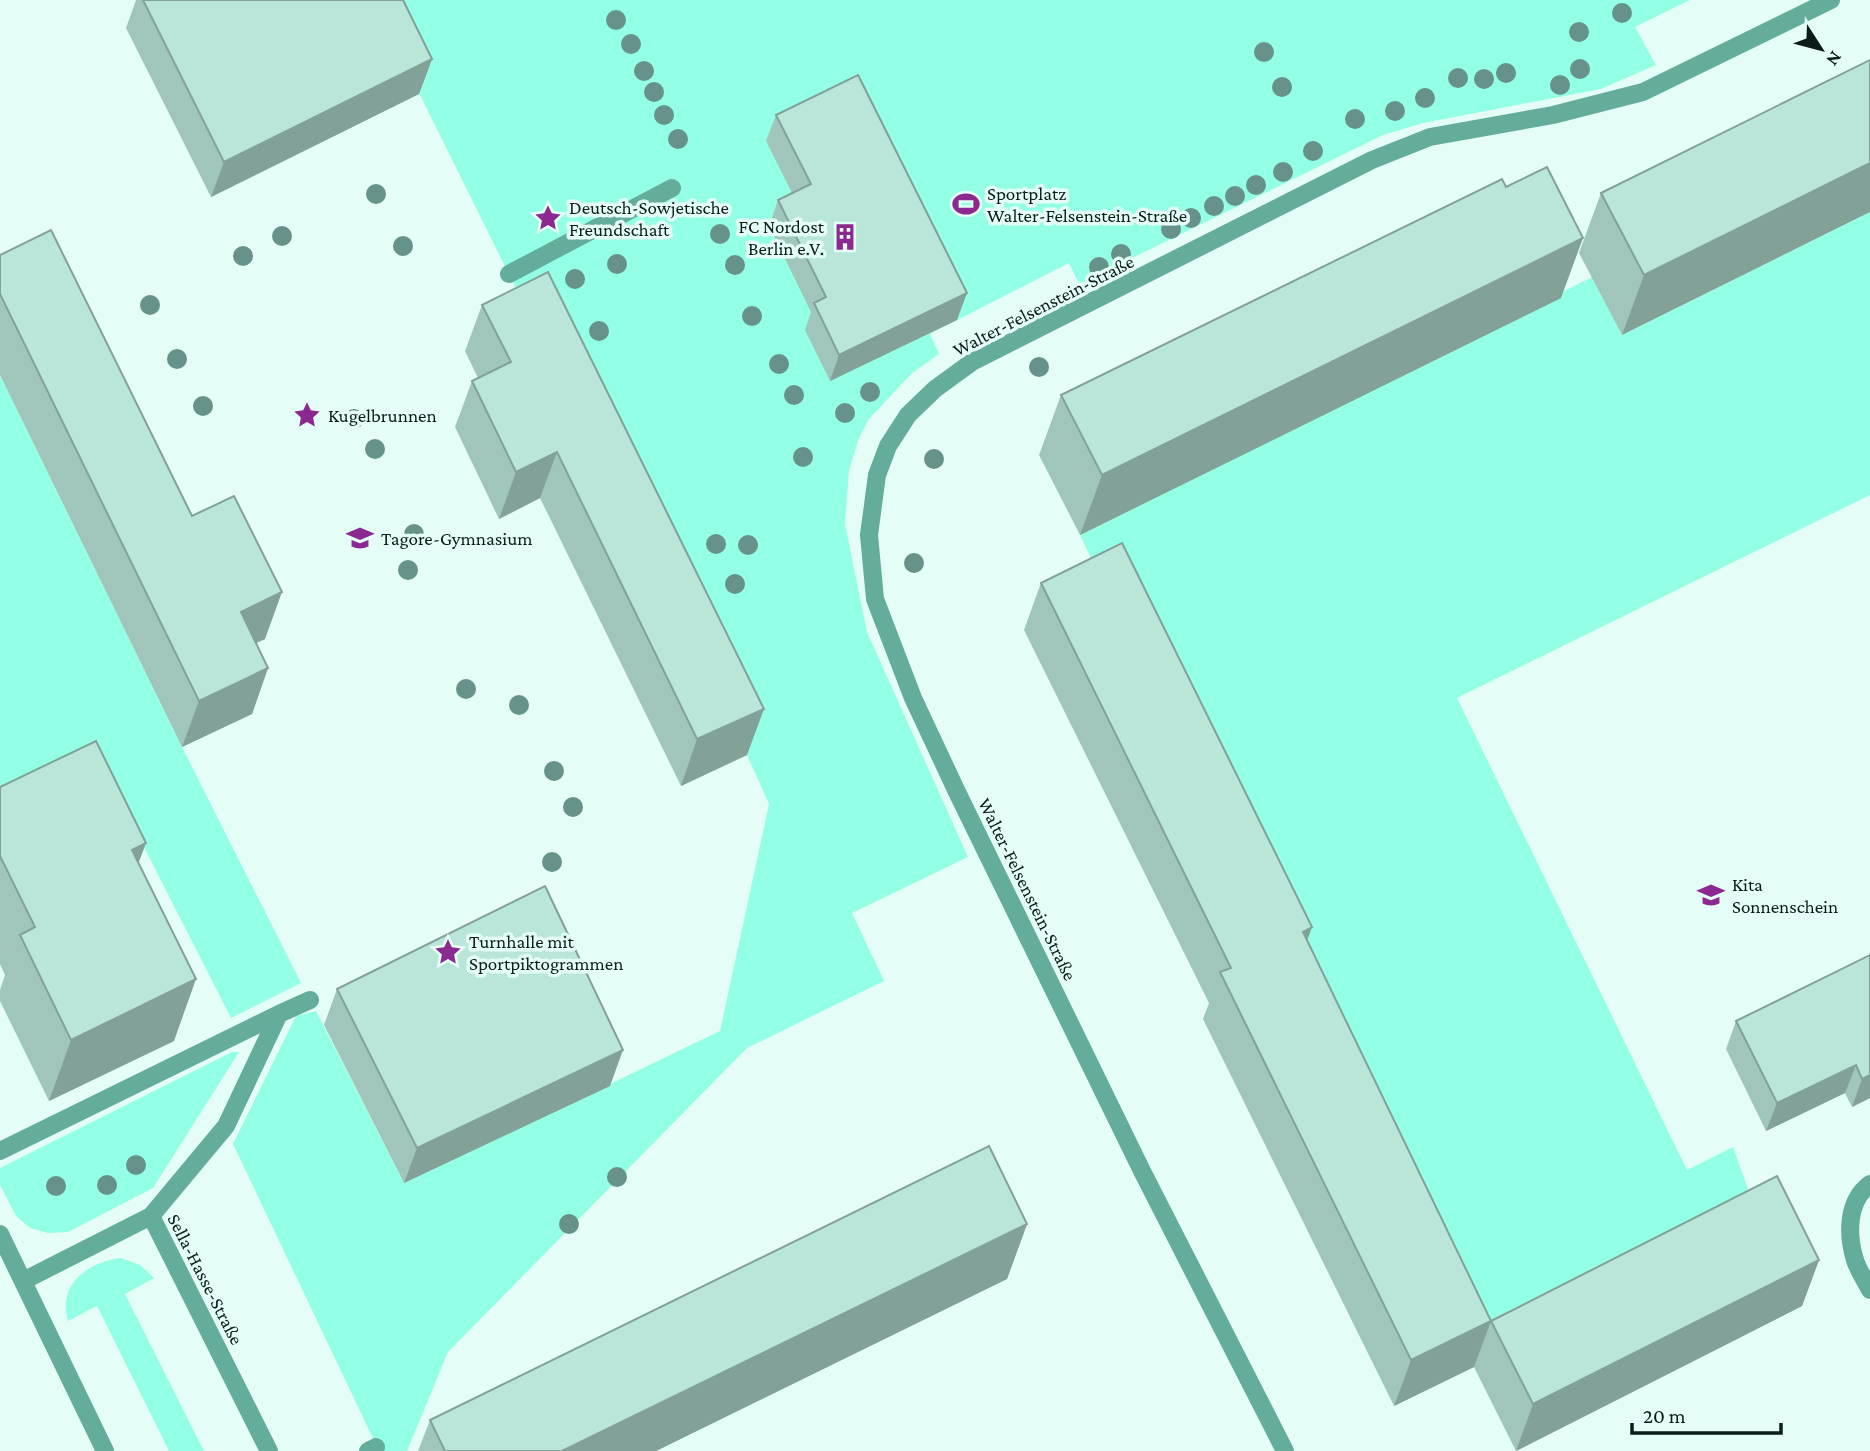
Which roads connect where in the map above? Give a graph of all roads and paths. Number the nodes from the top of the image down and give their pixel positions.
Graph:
1 (1831, 0) edge
2 (672, 188) dead end
3 (509, 274) dead end
4 (310, 1000) dead end
5 (279, 1014) junction
6 (0, 1151) edge
7 (1870, 1184) edge
8 (151, 1216) junction
9 (0, 1234) edge
10 (23, 1281) junction
11 (1870, 1290) edge
12 (105, 1451) edge
13 (269, 1451) edge
14 (1285, 1451) edge

1 - 14 street, Walter-Felsenstein-Straße
2 - 3 street
4 - 5 street
5 - 6 street
5 - 8 street
7 - 11 street
8 - 10 street, Sella-Hasse-Straße
8 - 13 street, Sella-Hasse-Straße
9 - 10 street
10 - 12 street

